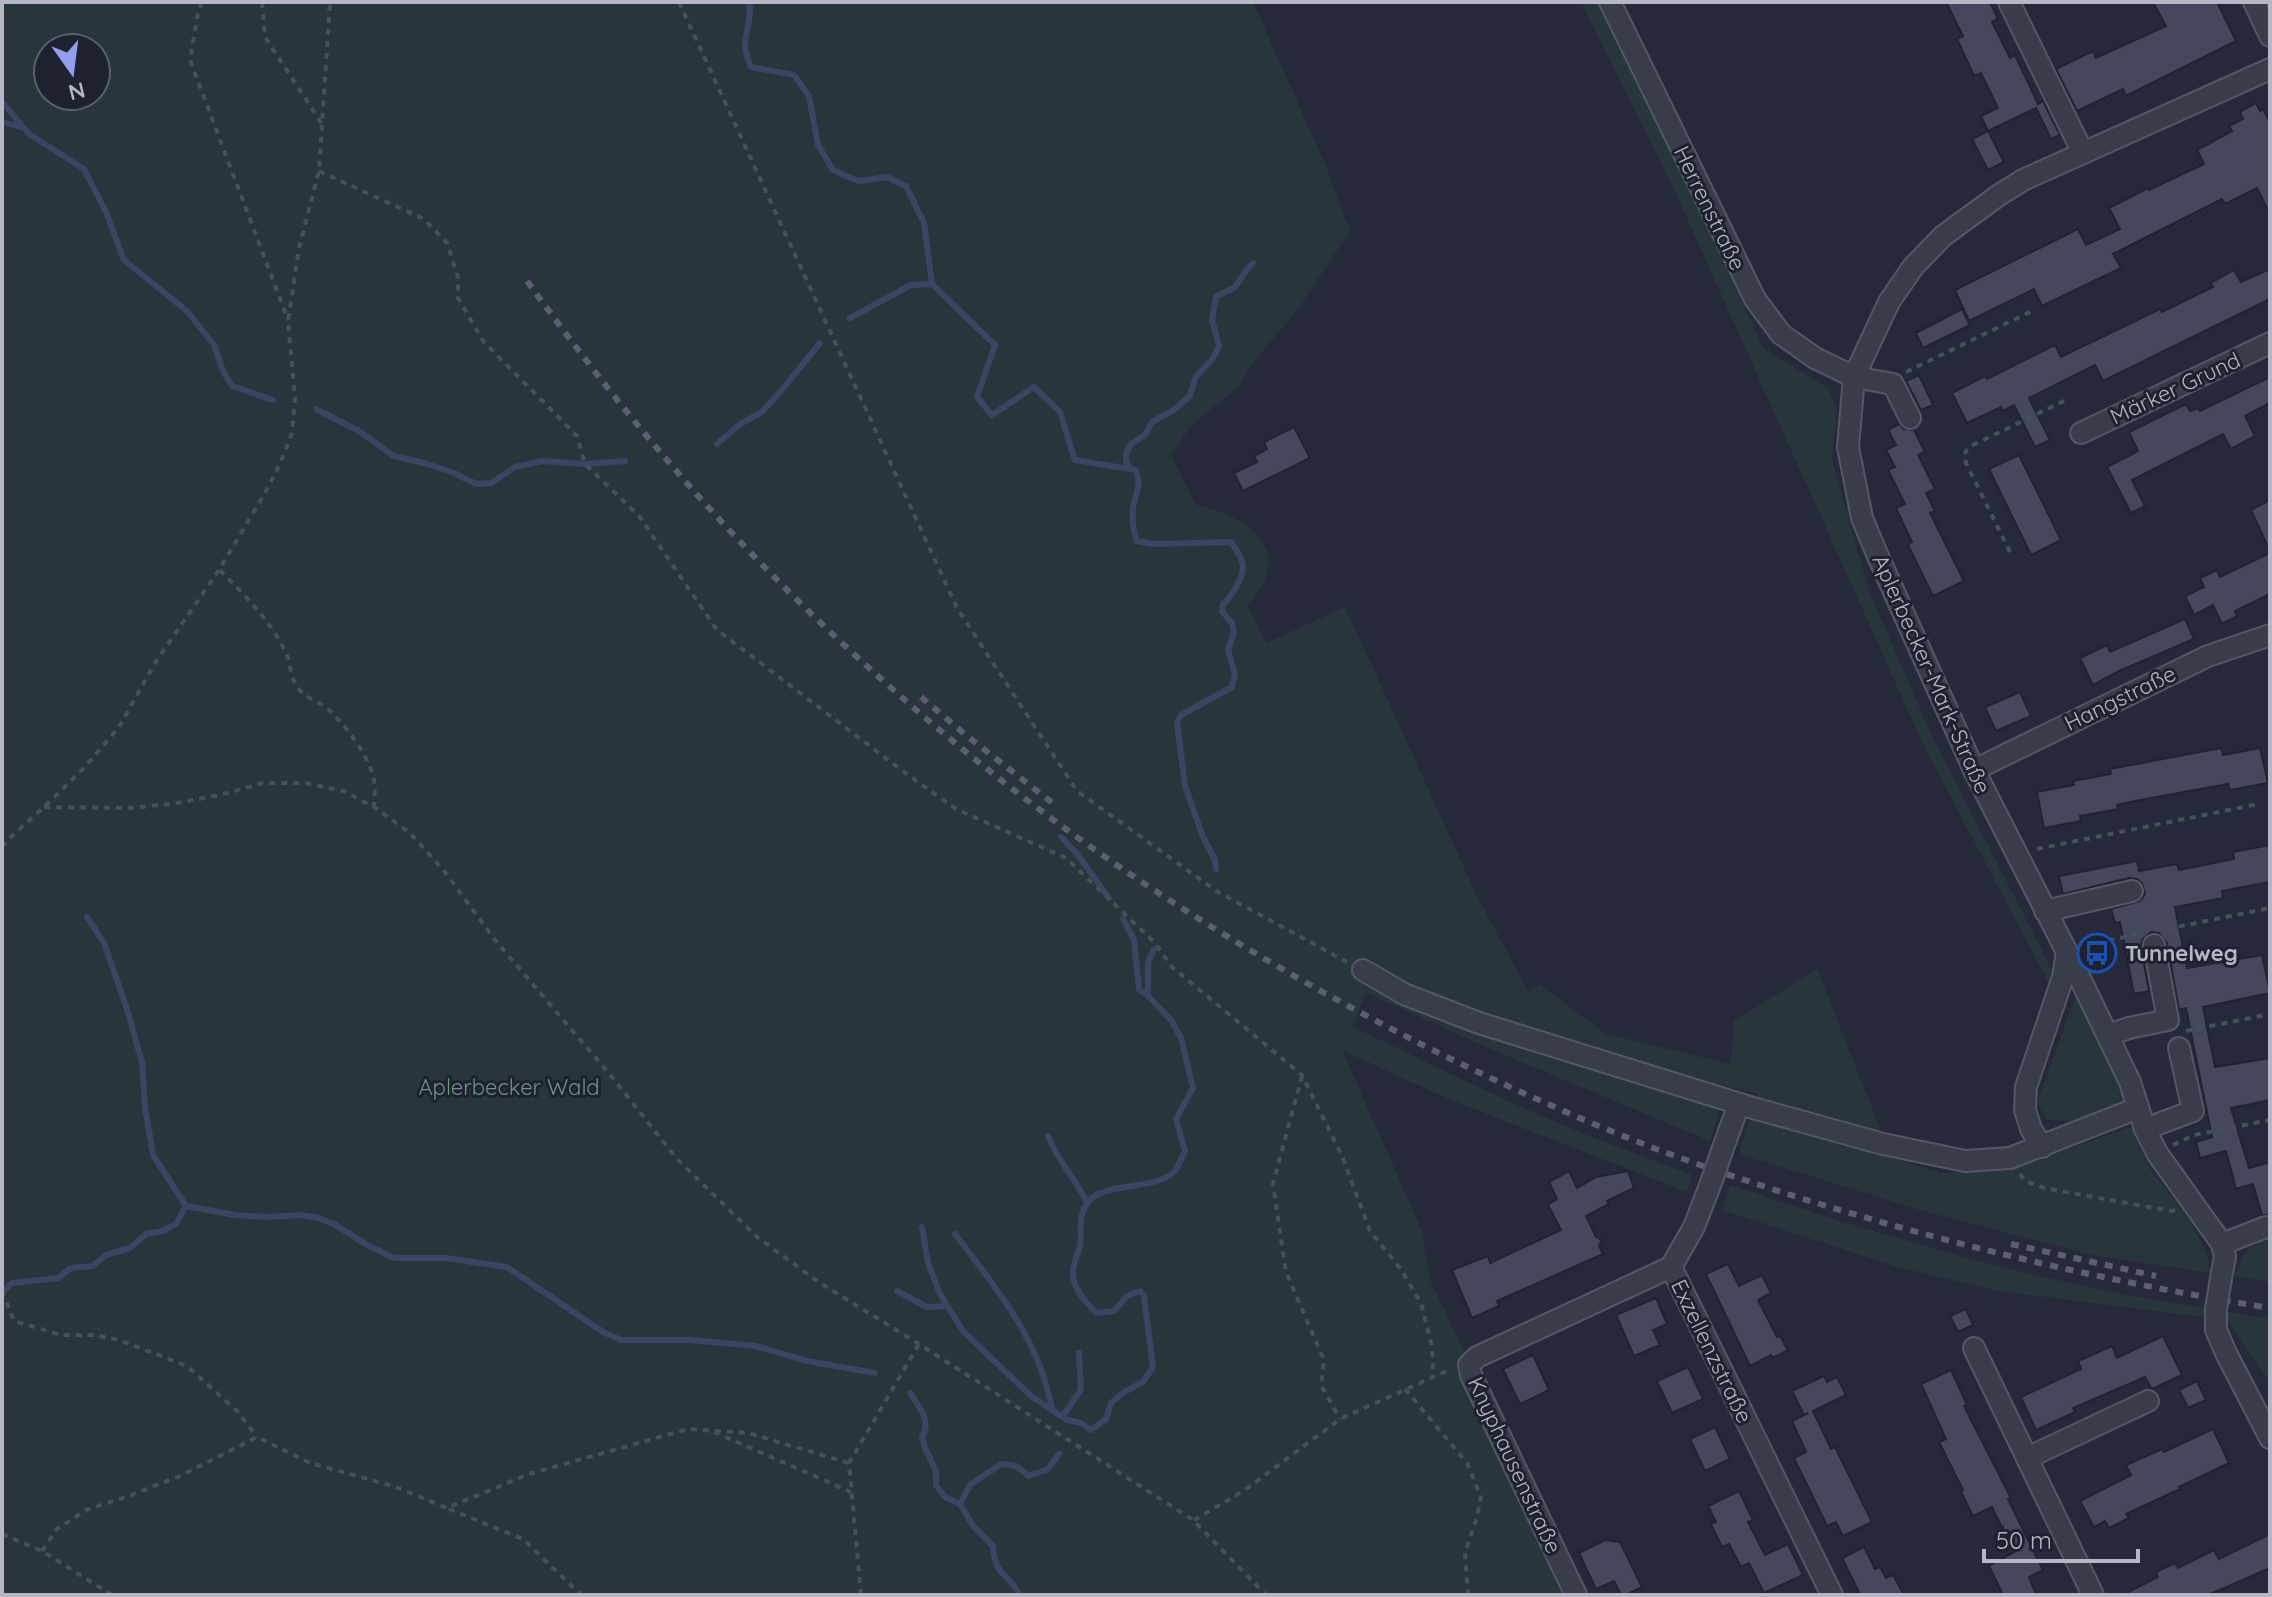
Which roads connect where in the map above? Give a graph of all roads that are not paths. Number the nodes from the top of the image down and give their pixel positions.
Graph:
1 (1610, 2) edge
2 (2009, 2) edge
3 (2254, 2) edge
4 (2270, 36) edge
5 (2270, 69) edge
6 (2083, 153) junction
7 (2270, 343) edge
8 (1854, 377) junction
9 (1910, 418) dead end
10 (2081, 433) dead end
11 (2270, 635) edge
12 (1974, 770) junction
13 (2132, 891) dead end
14 (2045, 911) junction
15 (2154, 945) dead end
16 (2067, 952) junction
17 (1363, 970) road end
18 (2108, 1035) junction
19 (2183, 1040) road end
20 (1739, 1104) junction
21 (2138, 1108) junction
22 (2145, 1129) junction
23 (2042, 1147) junction
24 (2270, 1228) edge
25 (2222, 1244) junction
26 (1671, 1267) junction
27 (1974, 1348) dead end
28 (2148, 1401) dead end
29 (2270, 1438) edge
30 (2027, 1458) junction
31 (1576, 1595) edge
32 (1832, 1595) edge
33 (2093, 1595) edge

1 - 8 street, Herrenstraße
2 - 6 street
3 - 4 street
5 - 6 street, Aplerbecker-Mark-Straße
6 - 8 street, Aplerbecker-Mark-Straße
7 - 10 street, Märker Grund
8 - 9 street, Herrenstraße
8 - 12 street, Aplerbecker-Mark-Straße
11 - 12 street, Hangstraße
12 - 14 street, Aplerbecker-Mark-Straße
13 - 14 street
14 - 16 street, Aplerbecker-Mark-Straße
15 - 18 street
16 - 18 street, Aplerbecker-Mark-Straße
16 - 23 street
17 - 20 street
18 - 21 street, Aplerbecker-Mark-Straße
19 - 22 street
20 - 23 street
20 - 26 street, Exzellenzstraße, bridge
21 - 22 street, Aplerbecker-Mark-Straße
21 - 23 street
22 - 25 street, Aplerbecker-Mark-Straße
24 - 25 street
25 - 29 street, bridge
26 - 31 street, Knyphausenstraße
26 - 32 street, Exzellenzstraße
27 - 30 street
28 - 30 street
30 - 33 street

